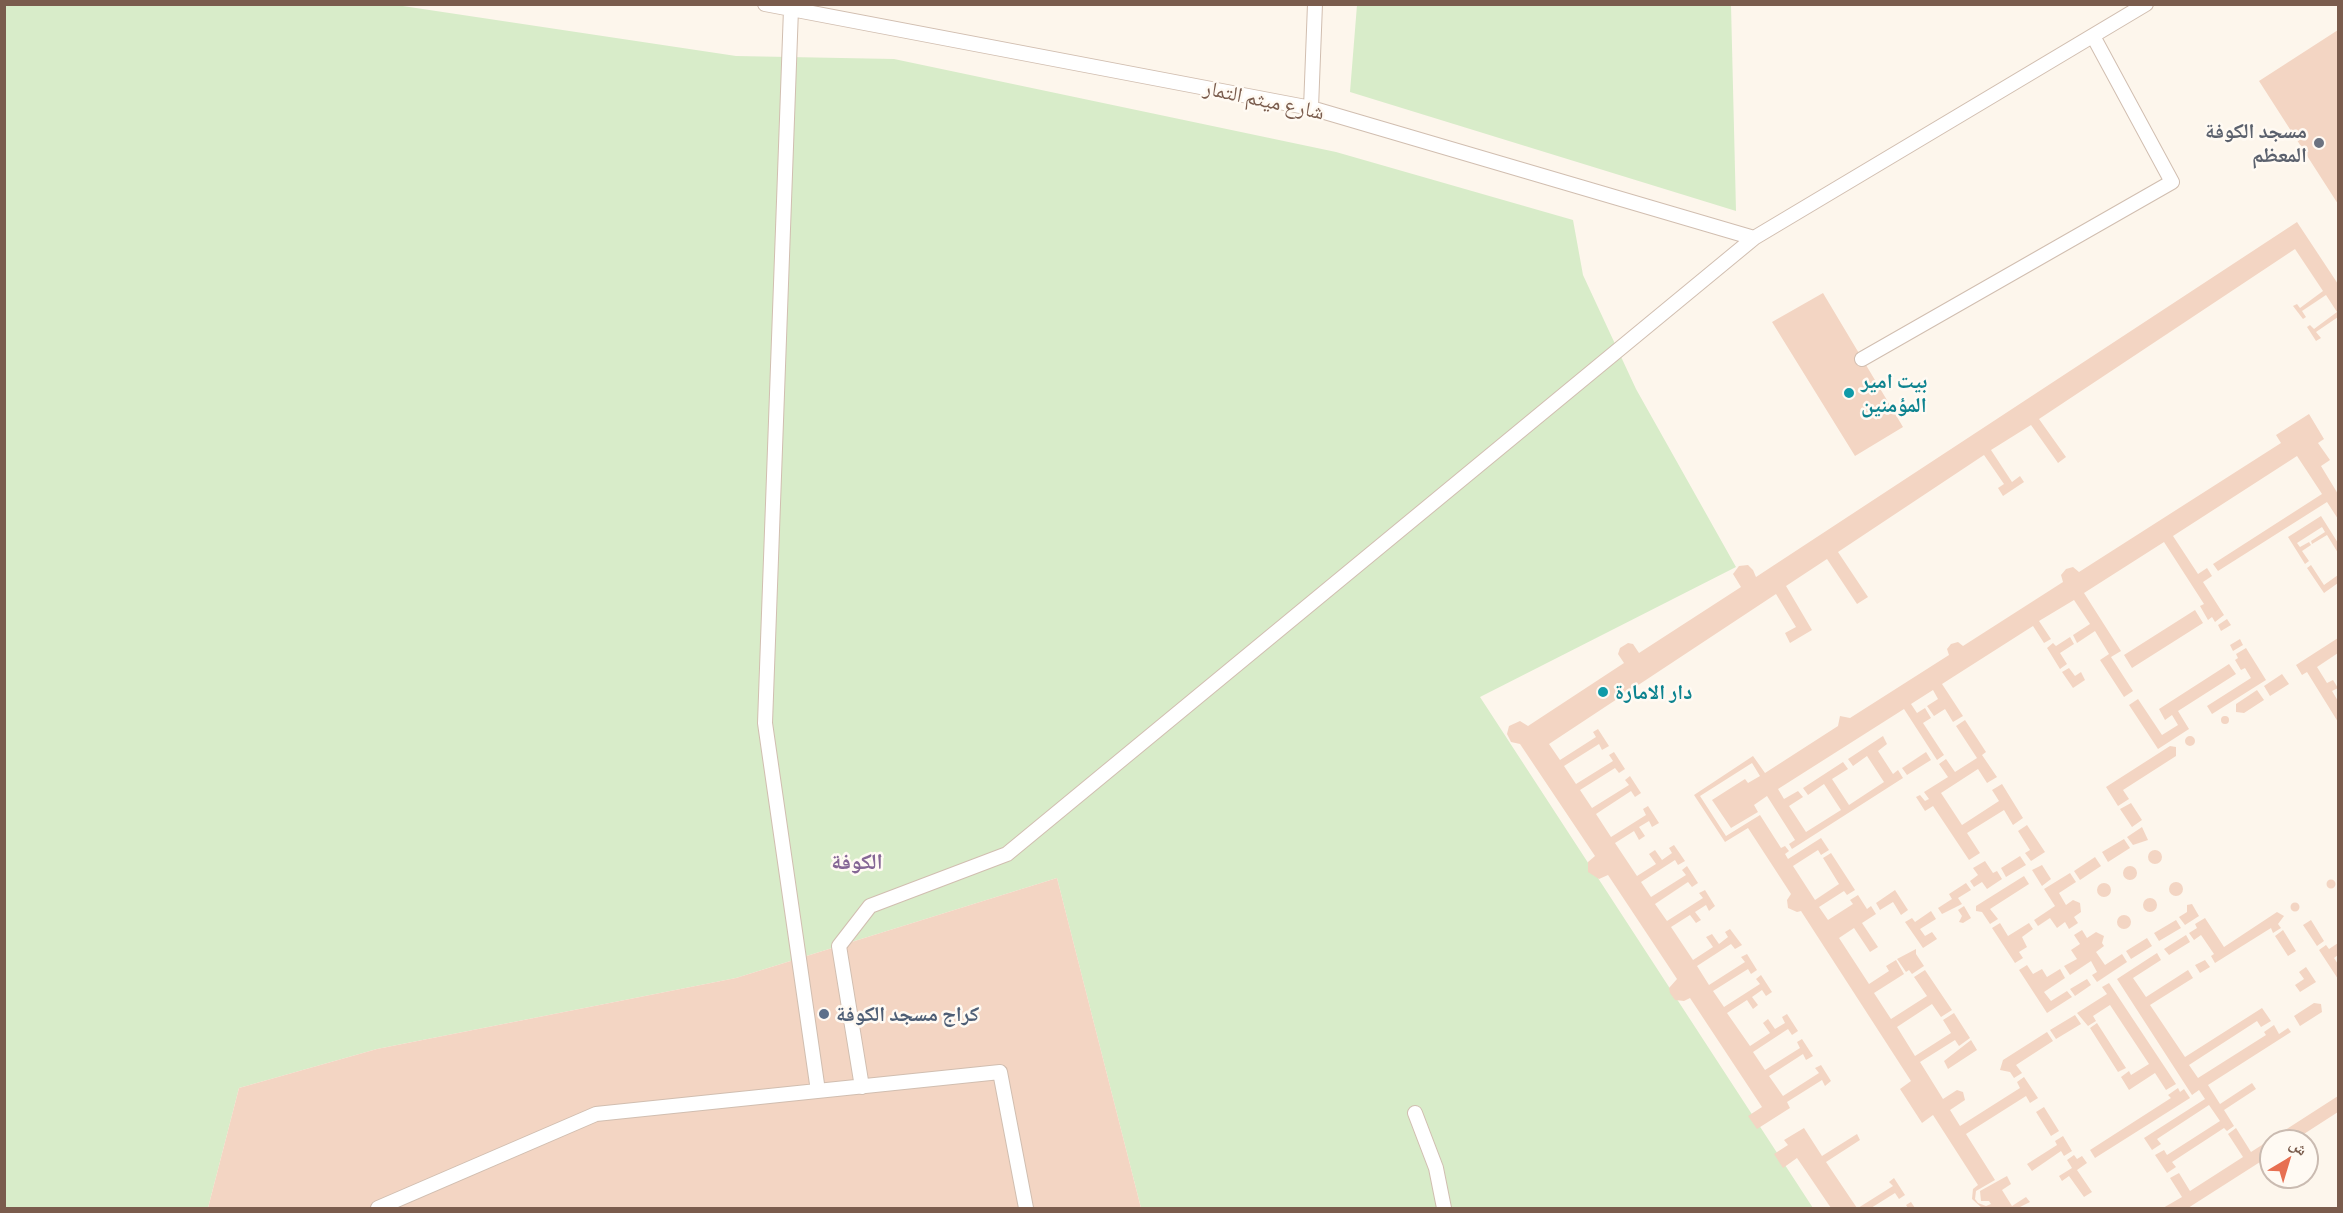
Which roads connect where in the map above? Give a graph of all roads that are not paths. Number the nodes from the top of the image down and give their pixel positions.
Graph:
1 (765, 4) edge
2 (1315, 4) edge
3 (2146, 4) edge
4 (791, 9) junction
5 (2093, 36) junction
6 (1311, 108) junction
7 (1754, 238) junction
8 (1862, 359) dead end
9 (862, 1087) junction
10 (818, 1091) junction
11 (1415, 1113) dead end
12 (378, 1209) edge
13 (1026, 1209) edge
14 (1444, 1209) edge

1 - 4 lane, شارع ميثم التمار
2 - 6 lane
3 - 5 lane
4 - 6 lane, شارع ميثم التمار
4 - 10 lane
5 - 7 lane
5 - 8 lane
6 - 7 lane, شارع ميثم التمار
7 - 9 lane
9 - 10 lane
9 - 13 lane
10 - 12 lane
11 - 14 lane

